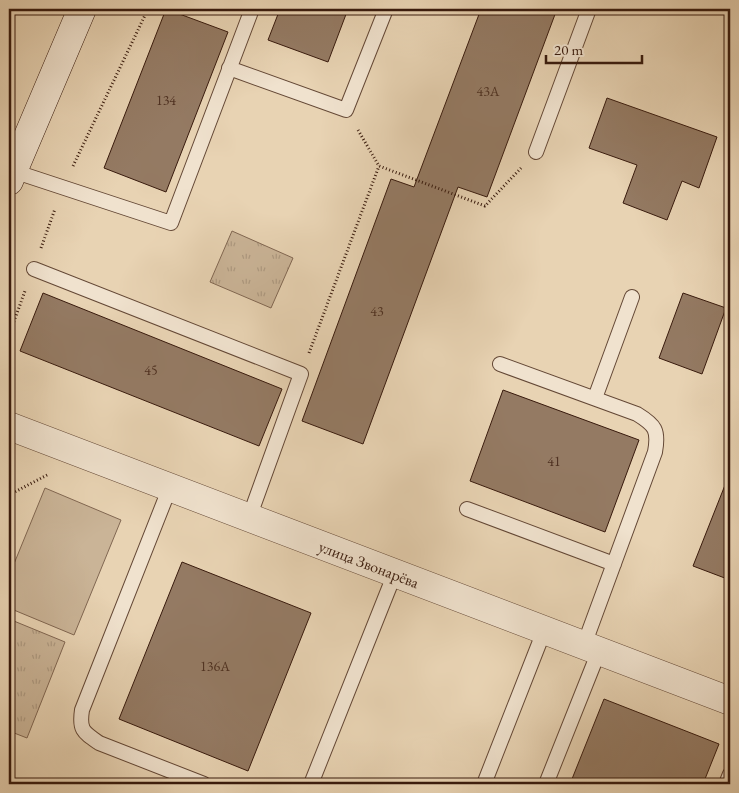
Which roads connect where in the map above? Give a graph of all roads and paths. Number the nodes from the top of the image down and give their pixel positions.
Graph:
1 (82, 9) edge
2 (252, 9) edge
3 (386, 9) edge
4 (589, 9) edge
5 (230, 68) junction
6 (346, 110) junction
7 (536, 152) joint
8 (379, 166) junction
9 (11, 176) edge
10 (34, 268) dead end
11 (632, 297) dead end
12 (500, 364) dead end
13 (302, 374) junction
14 (595, 398) junction
15 (9, 426) edge
16 (54, 472) dead end
17 (170, 487) junction
18 (9, 496) edge
19 (467, 509) dead end
20 (249, 518) junction
21 (614, 564) junction
22 (395, 573) junction
23 (544, 630) junction
24 (591, 648) junction
25 (730, 701) edge
26 (730, 774) edge
27 (204, 784) edge
28 (311, 784) edge
29 (484, 784) edge
30 (546, 784) edge
31 (726, 784) edge

1 - 9 street
2 - 5 lane
3 - 6 lane
4 - 7 lane
5 - 6 lane
5 - 9 lane
6 - 8 path
7 - 8 path
8 - 13 path
10 - 13 lane
11 - 14 lane
12 - 14 lane
13 - 20 lane
14 - 21 lane
15 - 17 street, улица Звонарёва
16 - 18 path
17 - 20 street, улица Звонарёва
17 - 27 lane
19 - 21 lane
20 - 22 street, улица Звонарёва
21 - 24 lane
22 - 23 street, улица Звонарёва
22 - 28 lane
23 - 24 street, улица Звонарёва
23 - 29 lane
24 - 25 street, улица Звонарёва
24 - 30 lane
26 - 31 lane

